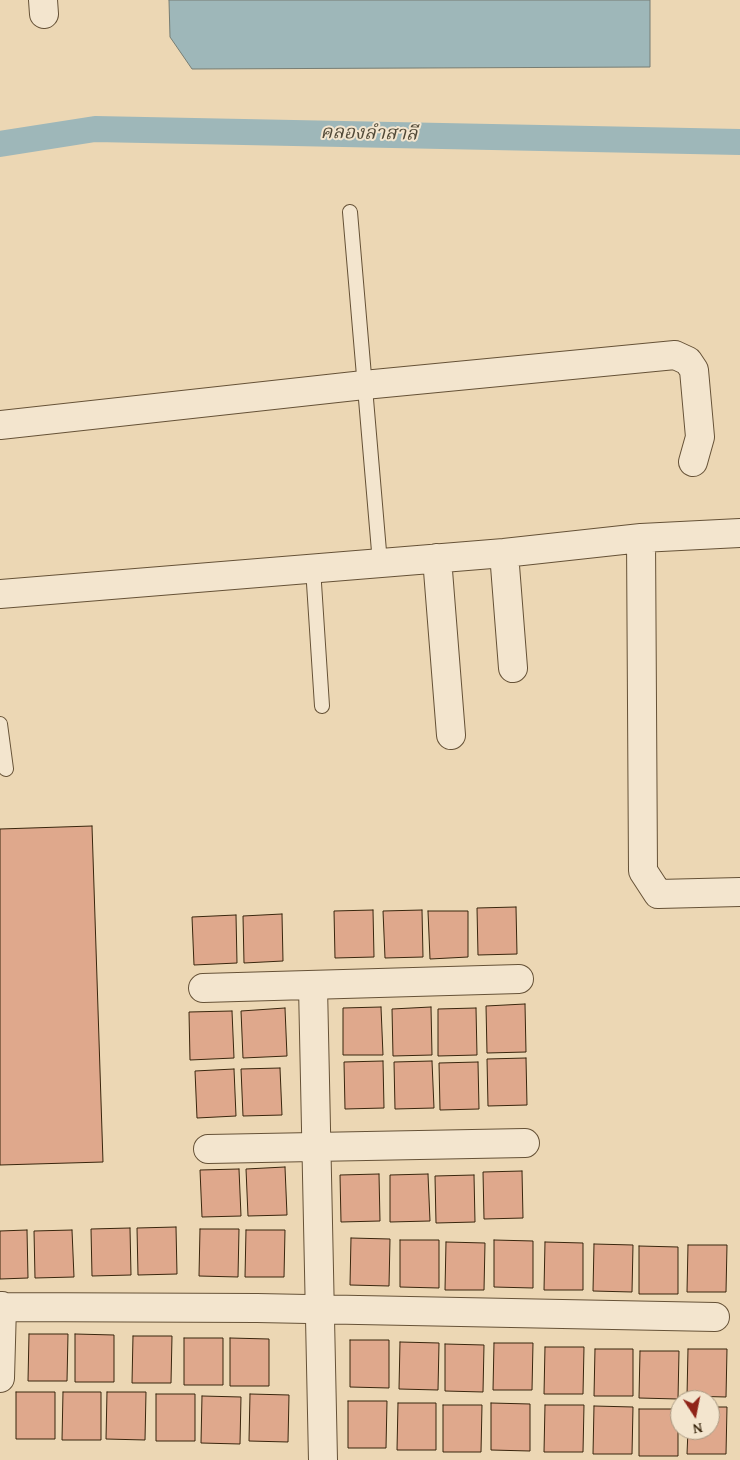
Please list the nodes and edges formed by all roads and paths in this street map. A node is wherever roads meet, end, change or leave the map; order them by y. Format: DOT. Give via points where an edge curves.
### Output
graph roads {
  1 [pos="350,212"];
  2 [pos="364,385"];
  3 [pos="0,425"];
  4 [pos="693,462"];
  5 [pos="740,533"];
  6 [pos="641,538"];
  7 [pos="504,553"];
  8 [pos="437,558"];
  9 [pos="380,563"];
  10 [pos="312,568"];
  11 [pos="0,594"];
  12 [pos="513,668"];
  13 [pos="322,706"];
  14 [pos="0,724"];
  15 [pos="451,736"];
  16 [pos="6,769"];
  17 [pos="740,892"];
  18 [pos="519,979"];
  19 [pos="313,986"];
  20 [pos="203,988"];
  21 [pos="525,1143"];
  22 [pos="316,1147"];
  23 [pos="208,1148"];
  24 [pos="1,1307"];
  25 [pos="320,1309"];
  26 [pos="715,1317"];
  27 [pos="0,1378"];
  28 [pos="323,1460"];
  1 -- 2 [label="lane"];
  2 -- 3 [label="street"];
  2 -- 4 [label="street" via="676,355 688,361 694,370 700,437"];
  2 -- 9 [label="lane"];
  5 -- 6 [label="street"];
  6 -- 7 [label="street"];
  6 -- 17 [label="street" via="643,870 658,894"];
  7 -- 8 [label="street"];
  7 -- 12 [label="street"];
  8 -- 9 [label="street"];
  8 -- 15 [label="street"];
  9 -- 10 [label="street"];
  10 -- 11 [label="street"];
  10 -- 13 [label="lane"];
  14 -- 16 [label="lane"];
  18 -- 19 [label="street"];
  19 -- 20 [label="street"];
  19 -- 22 [label="street"];
  21 -- 22 [label="street"];
  22 -- 23 [label="street"];
  22 -- 25 [label="street"];
  24 -- 25 [label="street"];
  24 -- 27 [label="street"];
  25 -- 26 [label="street"];
  25 -- 28 [label="street"];
}
